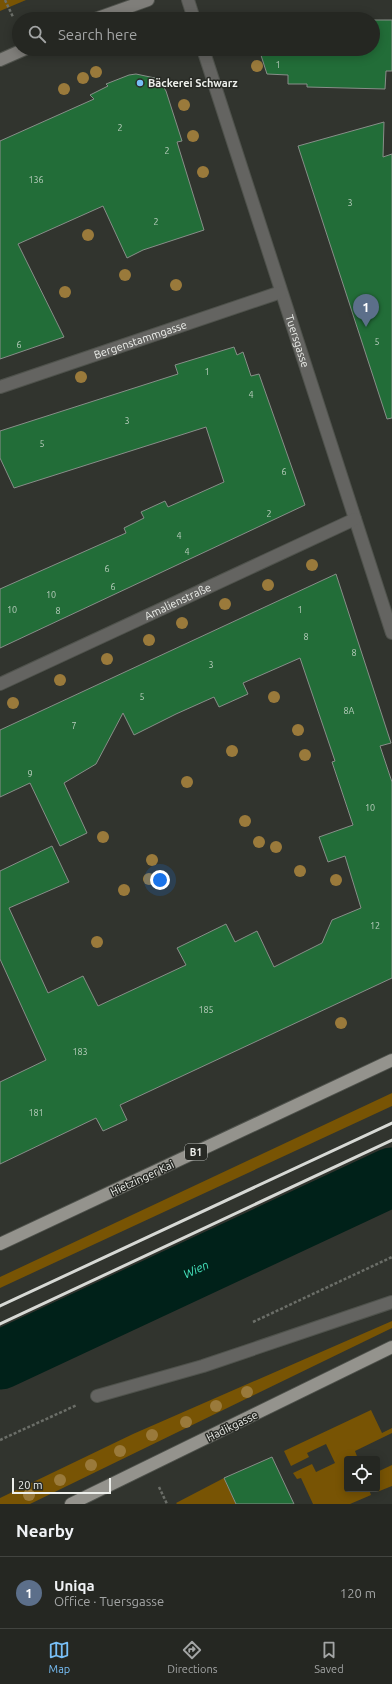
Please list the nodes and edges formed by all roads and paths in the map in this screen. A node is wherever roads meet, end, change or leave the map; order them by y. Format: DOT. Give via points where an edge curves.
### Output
graph roads {
  1 [pos="5,0"];
  2 [pos="148,0"];
  3 [pos="188,0"];
  4 [pos="116,5"];
  5 [pos="106,12"];
  6 [pos="192,12"];
  7 [pos="12,15"];
  8 [pos="12,55"];
  9 [pos="205,56"];
  10 [pos="0,60"];
  11 [pos="281,292"];
  12 [pos="0,387"];
  13 [pos="355,520"];
  14 [pos="392,633"];
  15 [pos="0,684"];
  16 [pos="392,1060"];
  17 [pos="0,1244"];
  18 [pos="392,1302"];
  19 [pos="392,1347"];
  20 [pos="97,1396"];
  21 [pos="71,1504"];
  1 -- 7 [label="path"];
  2 -- 4 [label="street"];
  3 -- 6 [label="street"];
  4 -- 5 [label="street"];
  8 -- 10 [label="street"];
  9 -- 11 [label="street, Tuersgasse"];
  11 -- 12 [label="street, Bergenstammgasse"];
  11 -- 13 [label="street, Tuersgasse"];
  13 -- 14 [label="street, Tuersgasse"];
  13 -- 15 [label="street, Amalienstraße"];
  16 -- 17 [label="main road, Hietzinger Kai / B1"];
  18 -- 20 [label="street" via="203,1366"];
  19 -- 21 [label="main road, Hadikgasse"];
}
